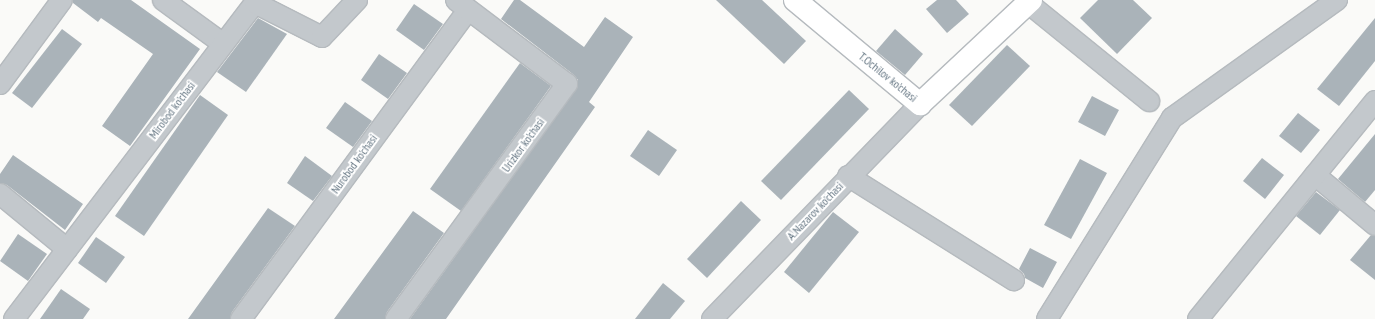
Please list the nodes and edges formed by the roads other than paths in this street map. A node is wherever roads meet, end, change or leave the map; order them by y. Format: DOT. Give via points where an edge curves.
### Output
graph roads {
  1 [pos="62,0"];
  2 [pos="163,0"];
  3 [pos="357,0"];
  4 [pos="795,0"];
  5 [pos="1337,0"];
  6 [pos="1029,1"];
  7 [pos="462,5"];
  8 [pos="222,44"];
  9 [pos="0,84"];
  10 [pos="1149,101"];
  11 [pos="1375,101"];
  12 [pos="920,104"];
  13 [pos="848,176"];
  14 [pos="1315,176"];
  15 [pos="0,194"];
  16 [pos="1375,226"];
  17 [pos="68,249"];
  18 [pos="1014,280"];
  19 [pos="14,319"];
  20 [pos="241,319"];
  21 [pos="396,319"];
  22 [pos="712,319"];
  23 [pos="1047,319"];
  24 [pos="1198,319"];
  1 -- 9 [label="street"];
  2 -- 8 [label="street"];
  3 -- 8 [label="street, Mirobod ko'chasi" via="322,37 255,2"];
  4 -- 12 [label="main road, T.Ochilov ko'chasi"];
  5 -- 23 [label="street" via="1172,118"];
  6 -- 10 [label="street"];
  6 -- 12 [label="main road, T.Ochilov ko'chasi"];
  7 -- 20 [label="street, Nurobod ko'chasi"];
  7 -- 21 [label="street, Urizkor ko'chasi" via="567,84"];
  8 -- 17 [label="street, Mirobod ko'chasi"];
  11 -- 14 [label="street"];
  12 -- 13 [label="street, A.Nazarov ko'chasi"];
  13 -- 18 [label="street"];
  13 -- 22 [label="street, A.Nazarov ko'chasi"];
  14 -- 16 [label="street"];
  14 -- 24 [label="street"];
  15 -- 17 [label="street"];
  17 -- 19 [label="street, Mirobod ko'chasi"];
}
